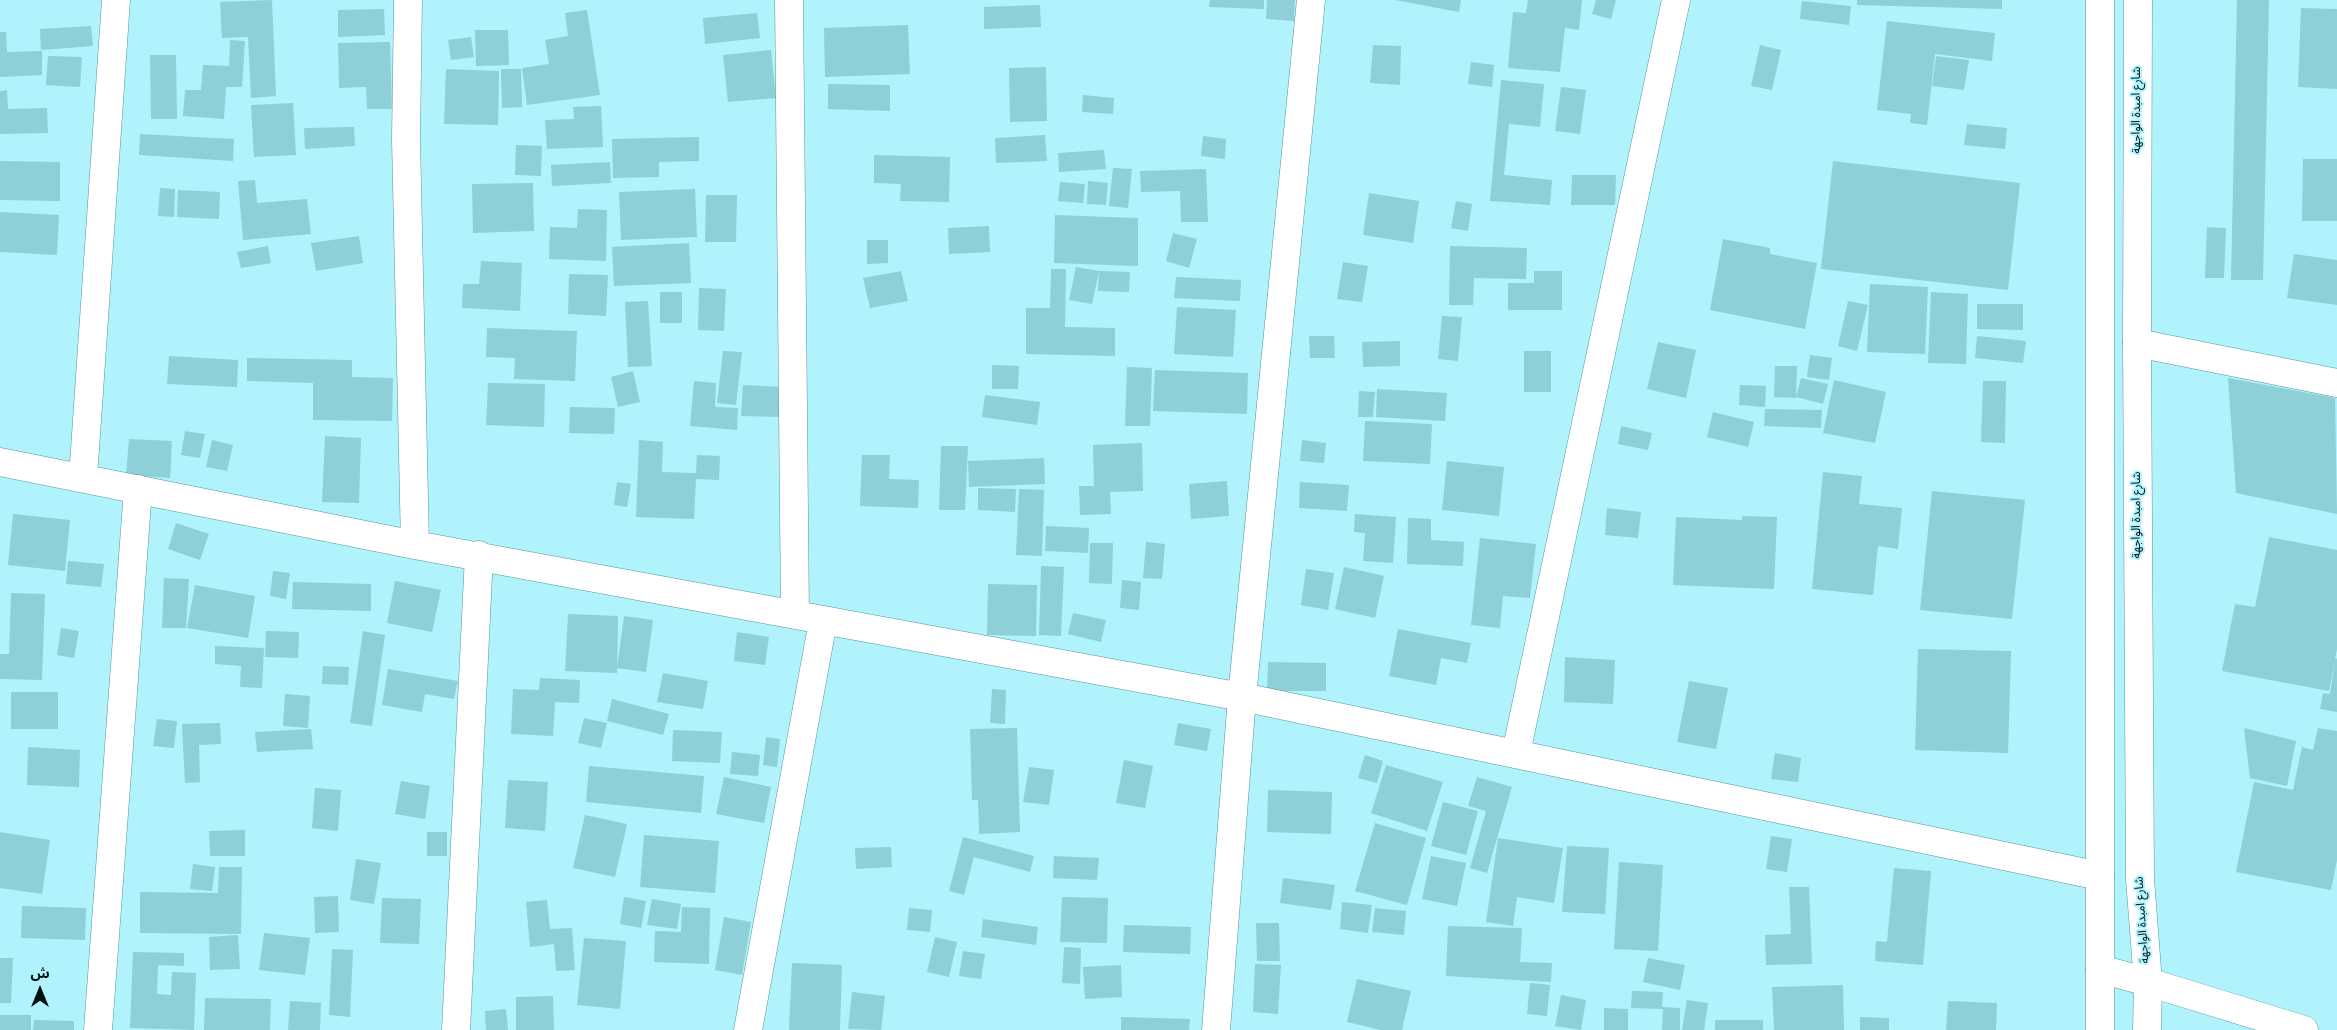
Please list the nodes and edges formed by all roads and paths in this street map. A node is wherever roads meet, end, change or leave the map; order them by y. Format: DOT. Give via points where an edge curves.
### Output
graph roads {
  1 [pos="116,0"];
  2 [pos="408,0"];
  3 [pos="790,0"];
  4 [pos="1311,0"];
  5 [pos="1676,0"];
  6 [pos="2100,0"];
  7 [pos="2138,0"];
  8 [pos="2137,343"];
  9 [pos="2337,383"];
  10 [pos="0,462"];
  11 [pos="83,478"];
  12 [pos="138,488"];
  13 [pos="415,544"];
  14 [pos="479,555"];
  15 [pos="794,615"];
  16 [pos="822,621"];
  17 [pos="1242,697"];
  18 [pos="1516,754"];
  19 [pos="2100,876"];
  20 [pos="2100,969"];
  21 [pos="2148,982"];
  22 [pos="98,1030"];
  23 [pos="456,1030"];
  24 [pos="748,1030"];
  25 [pos="1216,1030"];
  26 [pos="2100,1030"];
  27 [pos="2147,1030"];
  28 [pos="2301,1030"];
  1 -- 11 [label="street"];
  2 -- 13 [label="street" via="406,139"];
  3 -- 15 [label="street"];
  4 -- 17 [label="street"];
  5 -- 18 [label="street"];
  6 -- 19 [label="street"];
  7 -- 8 [label="street, شارع امبدة الواجهة"];
  8 -- 9 [label="street"];
  8 -- 21 [label="street, شارع امبدة الواجهة" via="2140,879"];
  10 -- 11 [label="street"];
  11 -- 12 [label="street"];
  12 -- 13 [label="street"];
  12 -- 22 [label="street"];
  13 -- 14 [label="street"];
  14 -- 15 [label="street"];
  14 -- 23 [label="street"];
  15 -- 16 [label="street"];
  16 -- 17 [label="street"];
  16 -- 24 [label="street"];
  17 -- 18 [label="street"];
  17 -- 25 [label="street"];
  18 -- 19 [label="street"];
  19 -- 20 [label="street"];
  20 -- 21 [label="street"];
  20 -- 26 [label="street"];
  21 -- 27 [label="street, شارع امبدة الواجهة"];
  21 -- 28 [label="street"];
}
